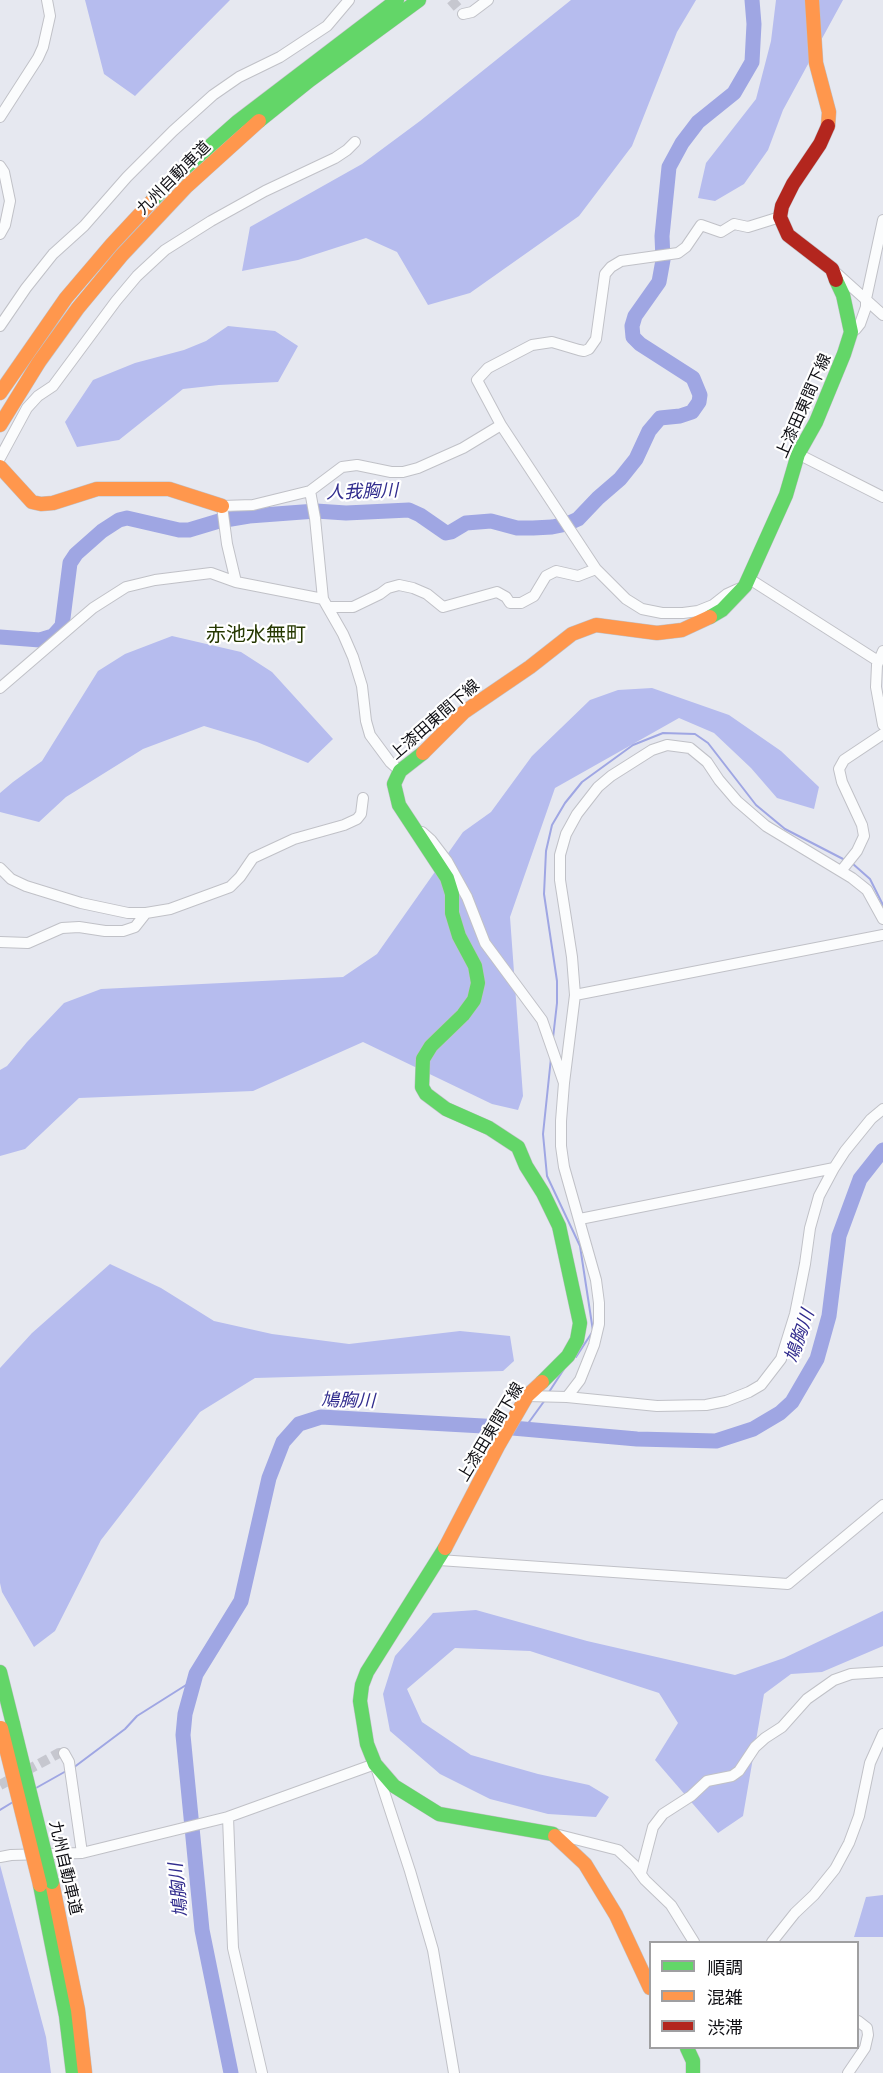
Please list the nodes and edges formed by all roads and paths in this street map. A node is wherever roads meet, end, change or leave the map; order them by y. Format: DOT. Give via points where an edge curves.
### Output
graph roads {
  1 [pos="47,0"];
  2 [pos="349,0"];
  3 [pos="397,0"];
  4 [pos="418,0"];
  5 [pos="488,0"];
  6 [pos="812,0"];
  7 [pos="463,14"];
  8 [pos="0,117"];
  9 [pos="355,142"];
  10 [pos="0,166"];
  11 [pos="780,217"];
  12 [pos="883,220"];
  13 [pos="0,234"];
  14 [pos="831,268"];
  15 [pos="866,299"];
  16 [pos="883,315"];
  17 [pos="0,326"];
  18 [pos="851,332"];
  19 [pos="0,393"];
  20 [pos="0,425"];
  21 [pos="501,425"];
  22 [pos="798,454"];
  23 [pos="0,458"];
  24 [pos="0,467"];
  25 [pos="310,492"];
  26 [pos="883,497"];
  27 [pos="222,506"];
  28 [pos="596,569"];
  29 [pos="236,582"];
  30 [pos="746,582"];
  31 [pos="326,603"];
  32 [pos="881,656"];
  33 [pos="0,688"];
  34 [pos="883,725"];
  35 [pos="883,734"];
  36 [pos="400,771"];
  37 [pos="363,798"];
  38 [pos="410,822"];
  39 [pos="0,868"];
  40 [pos="841,871"];
  41 [pos="146,913"];
  42 [pos="883,919"];
  43 [pos="883,935"];
  44 [pos="0,942"];
  45 [pos="575,995"];
  46 [pos="564,1083"];
  47 [pos="883,1109"];
  48 [pos="834,1168"];
  49 [pos="580,1219"];
  50 [pos="527,1396"];
  51 [pos="567,1397"];
  52 [pos="883,1505"];
  53 [pos="439,1560"];
  54 [pos="0,1672"];
  55 [pos="883,1672"];
  56 [pos="5,1725"];
  57 [pos="883,1734"];
  58 [pos="64,1753"];
  59 [pos="375,1764"];
  60 [pos="228,1817"];
  61 [pos="553,1834"];
  62 [pos="82,1853"];
  63 [pos="0,1857"];
  64 [pos="641,1874"];
  65 [pos="46,1883"];
  66 [pos="693,1941"];
  67 [pos="773,1941"];
  68 [pos="649,1984"];
  69 [pos="859,2022"];
  70 [pos="687,2049"];
  71 [pos="73,2073"];
  72 [pos="86,2073"];
  73 [pos="262,2073"];
  74 [pos="454,2073"];
  75 [pos="693,2073"];
  76 [pos="848,2073"];
  1 -- 8 [label="street" via="50,16 43,47"];
  2 -- 17 [label="street" via="327,26 279,57 239,76 181,123 53,254"];
  3 -- 19 [label="main road, 九州自動車道" via="255,108 176,176 66,298"];
  4 -- 20 [label="main road, 九州自動車道" via="245,132 186,187 78,308"];
  5 -- 7 [label="street"];
  6 -- 11 [label="main road" via="816,63 829,112 828,126 793,184"];
  9 -- 23 [label="street" via="335,158 264,191 165,250 116,301 53,386 27,408"];
  10 -- 13 [label="street" via="10,201"];
  11 -- 14 [label="main road" via="788,235"];
  11 -- 21 [label="street" via="748,227 734,224 721,232 701,225 678,253 621,261 611,267 605,274 596,339 589,349 552,342 532,345 488,368 477,380"];
  12 -- 15 [label="street"];
  14 -- 15 [label="street"];
  14 -- 18 [label="main road" via="843,295"];
  15 -- 16 [label="street"];
  15 -- 18 [label="street" via="860,324"];
  18 -- 22 [label="main road, 上漆田東間下線" via="816,422"];
  21 -- 25 [label="street" via="418,468 391,472 357,465 342,467"];
  21 -- 28 [label="street"];
  22 -- 26 [label="street"];
  22 -- 30 [label="main road, 上漆田東間下線" via="786,495"];
  24 -- 27 [label="main road" via="32,502 41,504 97,489 170,489"];
  25 -- 27 [label="street" via="253,505"];
  25 -- 31 [label="street"];
  27 -- 29 [label="street"];
  28 -- 30 [label="street" via="626,599 642,609 662,612 698,611"];
  28 -- 31 [label="street" via="578,576 556,571 546,576 534,596 521,603 510,603 497,592 443,607 427,594 399,585 353,607"];
  29 -- 31 [label="street"];
  29 -- 33 [label="street" via="212,573 126,587 93,608"];
  30 -- 32 [label="street"];
  30 -- 36 [label="main road, 上漆田東間下線" via="722,610 682,630 657,633 596,625 572,634 465,712"];
  31 -- 36 [label="street" via="353,657 370,735"];
  32 -- 34 [label="street" via="876,687"];
  35 -- 40 [label="street" via="844,760 839,769 864,836"];
  36 -- 38 [label="main road, 上漆田東間下線" via="394,784 399,805"];
  37 -- 41 [label="street" via="357,819 294,839 253,858 230,887 170,909"];
  38 -- 46 [label="street" via="447,861 467,897 485,943 542,1020"];
  38 -- 50 [label="main road, 上漆田東間下線" via="447,878 452,913 475,966 478,983 474,1000 423,1059 422,1087 440,1105 518,1147 559,1226 568,1260 580,1323 577,1341 568,1356"];
  39 -- 41 [label="street" via="26,886 81,903"];
  40 -- 42 [label="street" via="867,890"];
  40 -- 45 [label="street" via="766,826 737,801 707,762 690,748 667,745 652,750 598,787 566,834 560,855 560,880"];
  41 -- 44 [label="street" via="140,924 123,931 62,928 28,944"];
  43 -- 45 [label="street"];
  45 -- 46 [label="street"];
  46 -- 49 [label="street" via="561,1146"];
  47 -- 48 [label="street"];
  48 -- 49 [label="street"];
  48 -- 51 [label="street" via="819,1196 810,1228 795,1314 781,1359 761,1384 726,1401 706,1405 657,1406"];
  49 -- 51 [label="street" via="596,1281 599,1323 580,1380"];
  50 -- 51 [label="street"];
  50 -- 53 [label="main road, 上漆田東間下線"];
  52 -- 53 [label="street" via="788,1584"];
  53 -- 59 [label="main road, 上漆田東間下線" via="382,1647 362,1686 362,1721"];
  54 -- 56 [label="main road, 九州自動車道"];
  55 -- 64 [label="street" via="851,1674 834,1680 755,1747 739,1771 707,1781 663,1814 653,1827"];
  56 -- 65 [label="main road, 九州自動車道, bridge"];
  57 -- 67 [label="street" via="870,1763 859,1816 840,1860"];
  58 -- 62 [label="street" via="69,1762"];
  59 -- 60 [label="street"];
  59 -- 61 [label="main road, 上漆田東間下線" via="394,1786 440,1814"];
  59 -- 74 [label="street" via="433,1950"];
  60 -- 62 [label="street"];
  60 -- 73 [label="street" via="233,1948"];
  61 -- 64 [label="street" via="618,1850"];
  61 -- 68 [label="main road" via="585,1864 616,1915"];
  62 -- 63 [label="street"];
  64 -- 66 [label="street" via="671,1905"];
  65 -- 71 [label="main road, 九州自動車道"];
  65 -- 72 [label="main road, 九州自動車道" via="78,2010"];
  69 -- 76 [label="street" via="867,2028 868,2035 865,2048"];
  70 -- 75 [label="main road"];
}
